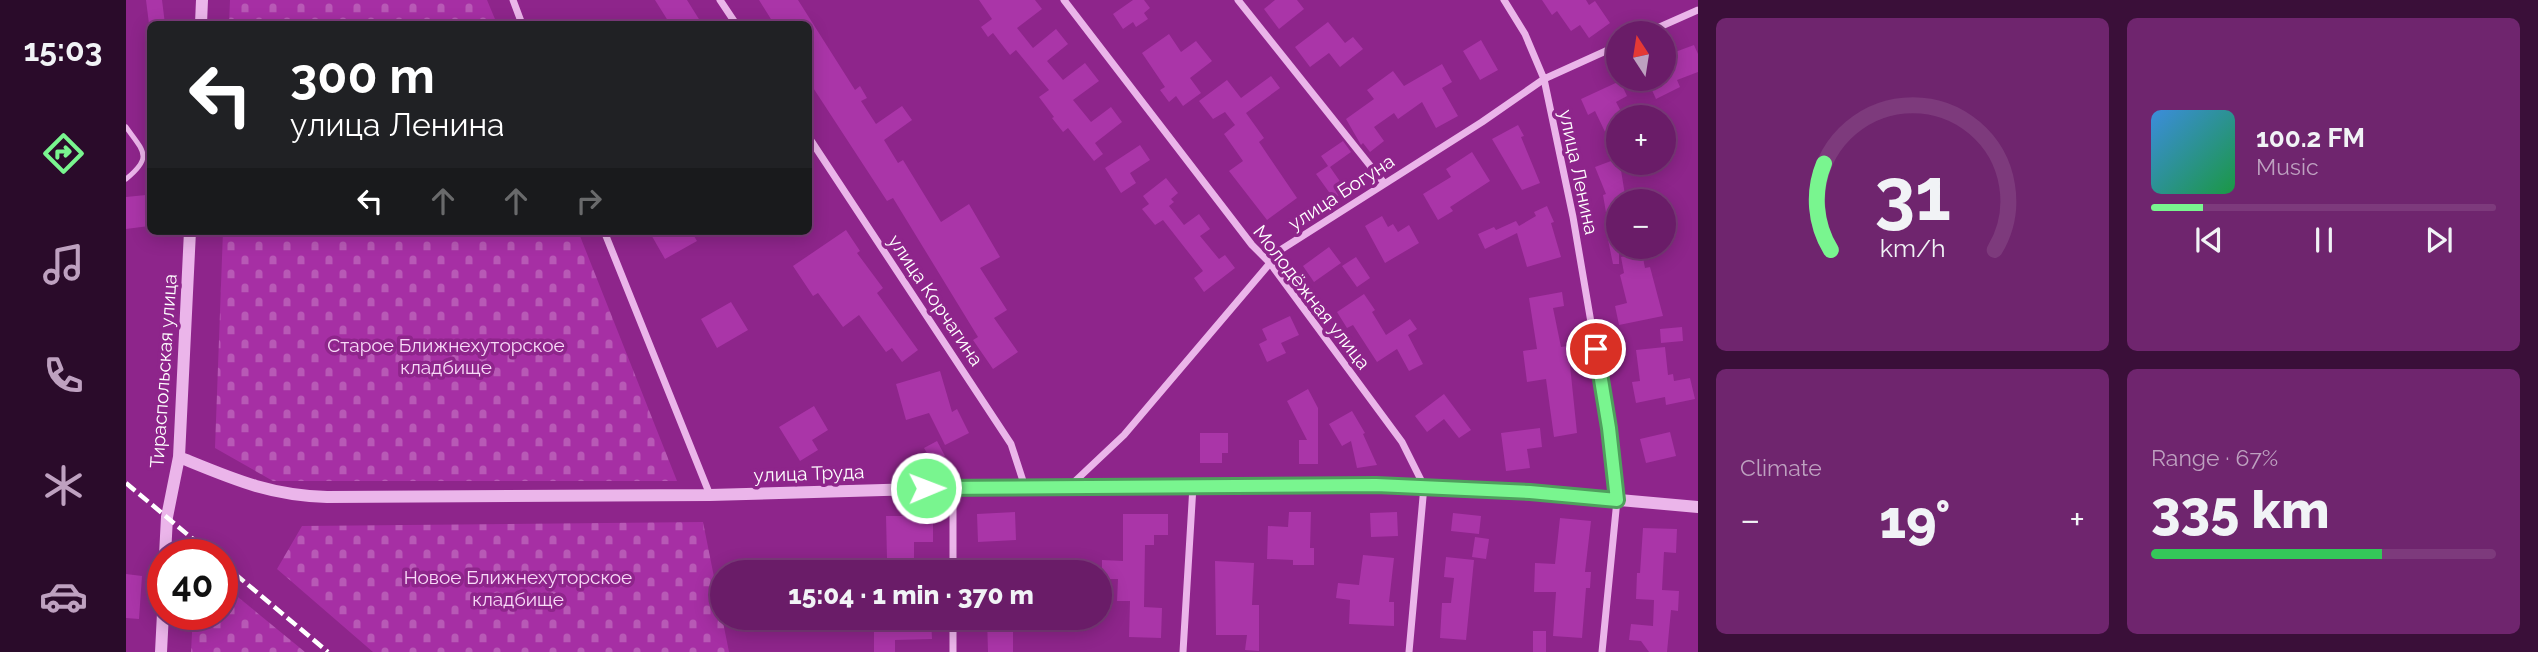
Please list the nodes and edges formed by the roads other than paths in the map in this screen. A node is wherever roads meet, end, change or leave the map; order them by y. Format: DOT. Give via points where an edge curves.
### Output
graph roads {
  1 [pos="202,0"];
  2 [pos="513,0"];
  3 [pos="720,0"];
  4 [pos="1064,0"];
  5 [pos="1238,0"];
  6 [pos="1504,0"];
  7 [pos="1698,10"];
  8 [pos="201,21"];
  9 [pos="521,21"];
  10 [pos="734,21"];
  11 [pos="1673,21"];
  12 [pos="1606,51"];
  13 [pos="1544,79"];
  14 [pos="126,127"];
  15 [pos="812,142"];
  16 [pos="126,179"];
  17 [pos="1384,183"];
  18 [pos="190,235"];
  19 [pos="606,235"];
  20 [pos="1270,263"];
  21 [pos="179,457"];
  22 [pos="1070,486"];
  23 [pos="1193,486"];
  24 [pos="1424,486"];
  25 [pos="1025,487"];
  26 [pos="953,488"];
  27 [pos="710,495"];
  28 [pos="1617,500"];
  29 [pos="1698,507"];
  30 [pos="166,539"];
  31 [pos="953,560"];
  32 [pos="162,630"];
  33 [pos="953,630"];
  34 [pos="161,652"];
  35 [pos="953,652"];
  36 [pos="1183,652"];
  37 [pos="1409,652"];
  38 [pos="1602,652"];
  1 -- 8 [label="street"];
  2 -- 9 [label="street"];
  3 -- 10 [label="street"];
  4 -- 20 [label="street, Молодёжная улица"];
  5 -- 17 [label="street"];
  6 -- 13 [label="street, улица Ленина"];
  7 -- 11 [label="street"];
  12 -- 13 [label="street, улица Богуна"];
  13 -- 17 [label="street, улица Богуна"];
  13 -- 28 [label="street, улица Ленина" via="1573,217"];
  14 -- 16 [label="lane" via="144,158 141,167"];
  15 -- 25 [label="street, улица Корчагина" via="1012,444"];
  17 -- 20 [label="street, улица Богуна" via="1282,249"];
  18 -- 21 [label="street, Тираспольская улица"];
  19 -- 27 [label="street"];
  20 -- 22 [label="street, улица Богуна" via="1124,435"];
  20 -- 24 [label="street, Молодёжная улица" via="1402,442"];
  21 -- 27 [label="street, улица Труда" via="292,496"];
  21 -- 30 [label="street, Тираспольская улица"];
  22 -- 23 [label="street, улица Труда"];
  22 -- 25 [label="street, улица Труда"];
  23 -- 24 [label="street, улица Труда"];
  23 -- 36 [label="street"];
  24 -- 28 [label="street, улица Труда"];
  24 -- 37 [label="street"];
  25 -- 26 [label="street, улица Труда"];
  26 -- 27 [label="street, улица Труда"];
  26 -- 31 [label="street"];
  28 -- 29 [label="street, улица Труда"];
  28 -- 38 [label="street, улица Ленина"];
  32 -- 34 [label="street"];
  33 -- 35 [label="street"];
}
